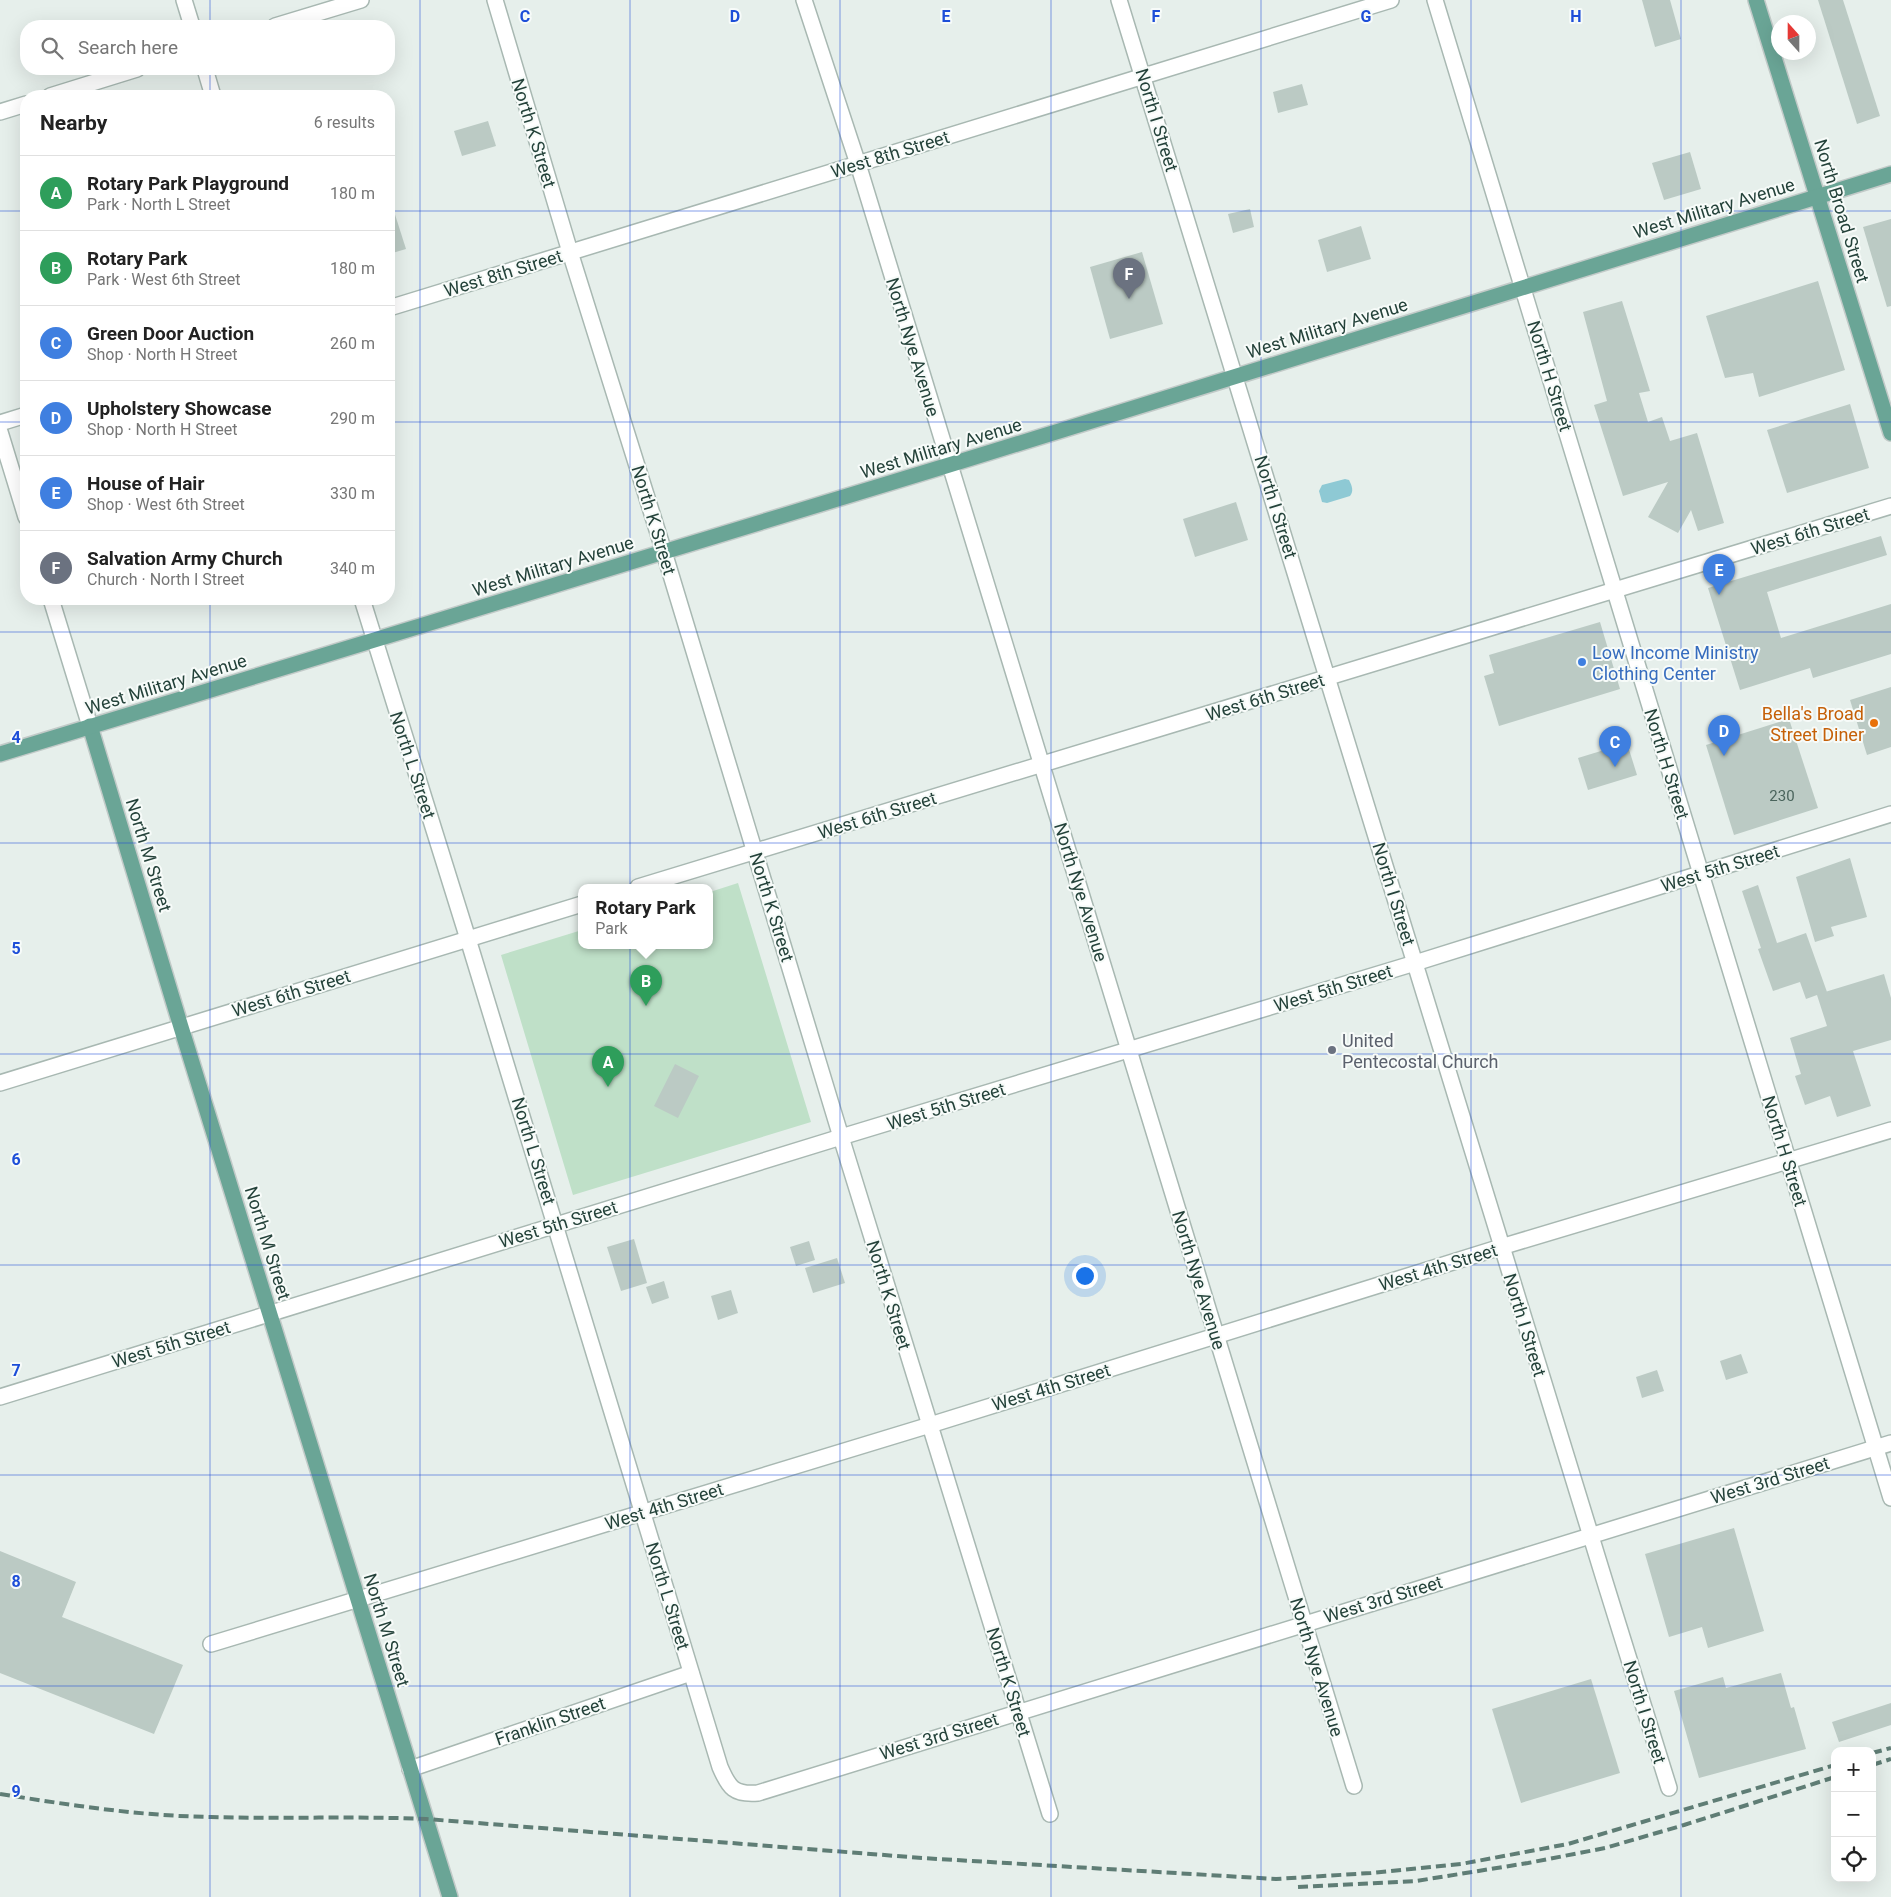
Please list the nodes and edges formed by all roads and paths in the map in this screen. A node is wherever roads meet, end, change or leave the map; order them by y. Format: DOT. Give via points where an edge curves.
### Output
graph roads {
  1 [pos="184,0"];
  2 [pos="361,0"];
  3 [pos="495,0"];
  4 [pos="804,0"];
  5 [pos="1119,0"];
  6 [pos="1391,0"];
  7 [pos="1435,0"];
  8 [pos="1756,0"];
  9 [pos="190,20"];
  10 [pos="295,20"];
  11 [pos="118,75"];
  12 [pos="206,75"];
  13 [pos="1143,76"];
  14 [pos="69,90"];
  15 [pos="211,90"];
  16 [pos="20,106"];
  17 [pos="0,112"];
  18 [pos="858,164"];
  19 [pos="1891,174"];
  20 [pos="1818,196"];
  21 [pos="570,252"];
  22 [pos="1524,287"];
  23 [pos="395,306"];
  24 [pos="1236,376"];
  25 [pos="20,417"];
  26 [pos="0,423"];
  27 [pos="0,432"];
  28 [pos="1891,433"];
  29 [pos="949,465"];
  30 [pos="20,497"];
  31 [pos="1891,506"];
  32 [pos="664,552"];
  33 [pos="1614,590"];
  34 [pos="53,605"];
  35 [pos="364,605"];
  36 [pos="374,640"];
  37 [pos="1328,678"];
  38 [pos="90,726"];
  39 [pos="0,754"];
  40 [pos="1042,766"];
  41 [pos="1891,814"];
  42 [pos="755,852"];
  43 [pos="1700,874"];
  44 [pos="648,884"];
  45 [pos="578,905"];
  46 [pos="468,939"];
  47 [pos="1415,963"];
  48 [pos="181,1027"];
  49 [pos="1130,1050"];
  50 [pos="0,1083"];
  51 [pos="1891,1130"];
  52 [pos="841,1138"];
  53 [pos="1788,1160"];
  54 [pos="556,1225"];
  55 [pos="1501,1247"];
  56 [pos="270,1313"];
  57 [pos="1215,1336"];
  58 [pos="0,1397"];
  59 [pos="930,1425"];
  60 [pos="1891,1443"];
  61 [pos="1876,1448"];
  62 [pos="1891,1498"];
  63 [pos="642,1513"];
  64 [pos="1590,1536"];
  65 [pos="358,1600"];
  66 [pos="1304,1623"];
  67 [pos="210,1644"];
  68 [pos="691,1673"];
  69 [pos="1018,1712"];
  70 [pos="410,1769"];
  71 [pos="1354,1786"];
  72 [pos="1669,1788"];
  73 [pos="732,1789"];
  74 [pos="1050,1814"];
  75 [pos="450,1897"];
  1 -- 9 [label="street"];
  2 -- 10 [label="street"];
  3 -- 21 [label="street, North K Street"];
  4 -- 18 [label="street, North Nye Avenue"];
  5 -- 13 [label="street, North I Street"];
  6 -- 13 [label="street, West 8th Street"];
  7 -- 22 [label="street, North H Street"];
  8 -- 20 [label="main road, North Broad Street"];
  11 -- 14 [label="street"];
  12 -- 15 [label="street"];
  13 -- 18 [label="street, West 8th Street"];
  13 -- 24 [label="street, North I Street"];
  16 -- 17 [label="street"];
  18 -- 21 [label="street, West 8th Street"];
  18 -- 29 [label="street, North Nye Avenue"];
  19 -- 20 [label="main road, West Military Avenue"];
  20 -- 22 [label="main road, West Military Avenue"];
  20 -- 28 [label="main road, North Broad Street"];
  21 -- 23 [label="street, West 8th Street"];
  21 -- 32 [label="street, North K Street"];
  22 -- 24 [label="main road, West Military Avenue"];
  22 -- 33 [label="street, North H Street"];
  24 -- 29 [label="main road, West Military Avenue"];
  24 -- 37 [label="street, North I Street"];
  25 -- 26 [label="street"];
  27 -- 30 [label="street"];
  29 -- 32 [label="main road, West Military Avenue"];
  29 -- 40 [label="street, North Nye Avenue"];
  31 -- 33 [label="street, West 6th Street"];
  32 -- 36 [label="main road, West Military Avenue"];
  32 -- 42 [label="street, North K Street"];
  33 -- 37 [label="street, West 6th Street"];
  33 -- 43 [label="street, North H Street"];
  34 -- 38 [label="street, North M Street"];
  35 -- 36 [label="street, North L Street"];
  36 -- 38 [label="main road, West Military Avenue"];
  36 -- 46 [label="street, North L Street"];
  37 -- 40 [label="street, West 6th Street"];
  37 -- 47 [label="street, North I Street"];
  38 -- 39 [label="main road, West Military Avenue"];
  38 -- 48 [label="main road, North M Street"];
  40 -- 42 [label="street, West 6th Street"];
  40 -- 49 [label="street, North Nye Avenue"];
  41 -- 43 [label="street, West 5th Street"];
  42 -- 44 [label="street, West 6th Street"];
  42 -- 52 [label="street, North K Street"];
  43 -- 47 [label="street, West 5th Street"];
  43 -- 53 [label="street, North H Street"];
  45 -- 46 [label="street, West 6th Street"];
  46 -- 48 [label="street, West 6th Street"];
  46 -- 54 [label="street, North L Street"];
  47 -- 49 [label="street, West 5th Street"];
  47 -- 55 [label="street, North I Street"];
  48 -- 50 [label="street, West 6th Street"];
  48 -- 56 [label="main road, North M Street"];
  49 -- 52 [label="street, West 5th Street"];
  49 -- 57 [label="street, North Nye Avenue"];
  51 -- 53 [label="street, West 4th Street"];
  52 -- 54 [label="street, West 5th Street"];
  52 -- 59 [label="street, North K Street"];
  53 -- 55 [label="street, West 4th Street"];
  53 -- 61 [label="street, North H Street"];
  54 -- 56 [label="street, West 5th Street"];
  54 -- 63 [label="street, North L Street"];
  55 -- 57 [label="street, West 4th Street"];
  55 -- 64 [label="street, North I Street"];
  56 -- 58 [label="street, West 5th Street"];
  56 -- 65 [label="main road, North M Street"];
  57 -- 59 [label="street, West 4th Street"];
  57 -- 66 [label="street, North Nye Avenue"];
  59 -- 63 [label="street, West 4th Street"];
  59 -- 69 [label="street, North K Street"];
  60 -- 61 [label="street, West 3rd Street"];
  61 -- 62 [label="street, North H Street"];
  61 -- 64 [label="street, West 3rd Street"];
  63 -- 65 [label="street, West 4th Street"];
  63 -- 68 [label="street, North L Street"];
  64 -- 66 [label="street, West 3rd Street"];
  64 -- 72 [label="street, North I Street"];
  65 -- 67 [label="street, West 4th Street"];
  65 -- 70 [label="main road, North M Street"];
  66 -- 69 [label="street, West 3rd Street"];
  66 -- 71 [label="street, North Nye Avenue"];
  68 -- 70 [label="street, Franklin Street"];
  68 -- 73 [label="street, North L Street" via="720,1767"];
  69 -- 73 [label="street, West 3rd Street" via="758,1792 740,1793"];
  69 -- 74 [label="street, North K Street"];
  70 -- 75 [label="main road, North M Street"];
}
